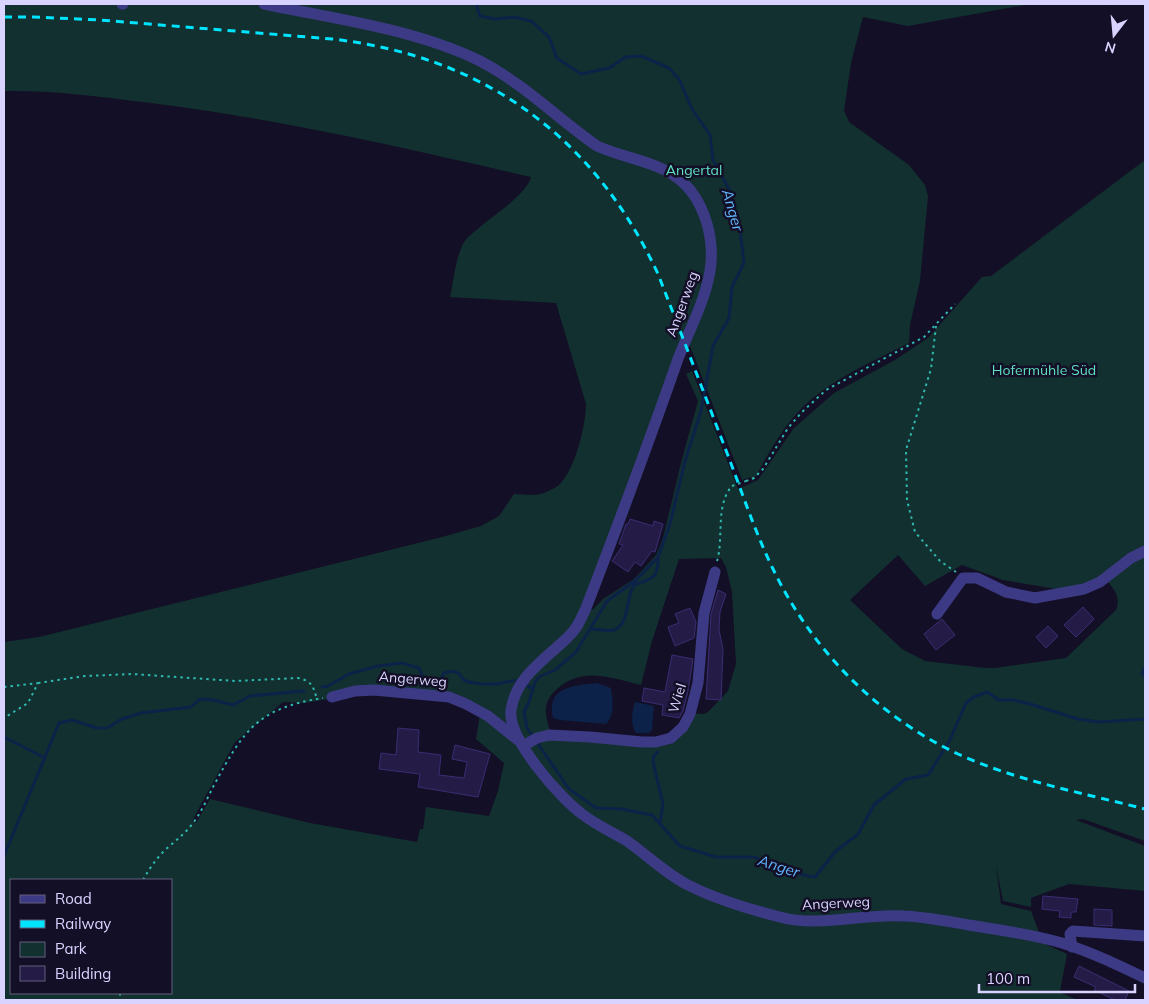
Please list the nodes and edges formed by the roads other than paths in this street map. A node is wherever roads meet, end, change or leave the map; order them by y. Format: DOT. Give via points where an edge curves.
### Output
graph roads {
  1 [pos="264,4"];
  2 [pos="1145,551"];
  3 [pos="714,572"];
  4 [pos="937,614"];
  5 [pos="332,697"];
  6 [pos="511,712"];
  7 [pos="488,716"];
  8 [pos="526,742"];
  9 [pos="1145,936"];
  10 [pos="1072,947"];
  11 [pos="1145,978"];
  1 -- 6 [label="street, Angerweg" via="413,37 446,46 481,62 511,80 597,146 660,167 680,179 701,209 709,231 712,252 708,283 586,608 569,636 526,675"];
  2 -- 4 [label="street" via="1100,582 1084,589 1035,598 1006,592 976,578 963,578"];
  3 -- 8 [label="street, Wiel" via="704,613 698,684 684,727 670,738 656,742 548,735"];
  5 -- 7 [label="street, Angerweg" via="374,690 431,694 450,697"];
  6 -- 7 [label="street"];
  6 -- 8 [label="street, Angerweg" via="512,725"];
  7 -- 8 [label="street, Angerweg"];
  8 -- 10 [label="street, Angerweg" via="557,791 582,814 628,842 663,870 700,891 794,920 903,916 1010,931"];
  9 -- 10 [label="street" via="1074,931 1070,934"];
  10 -- 11 [label="street, Angerweg"];
}
